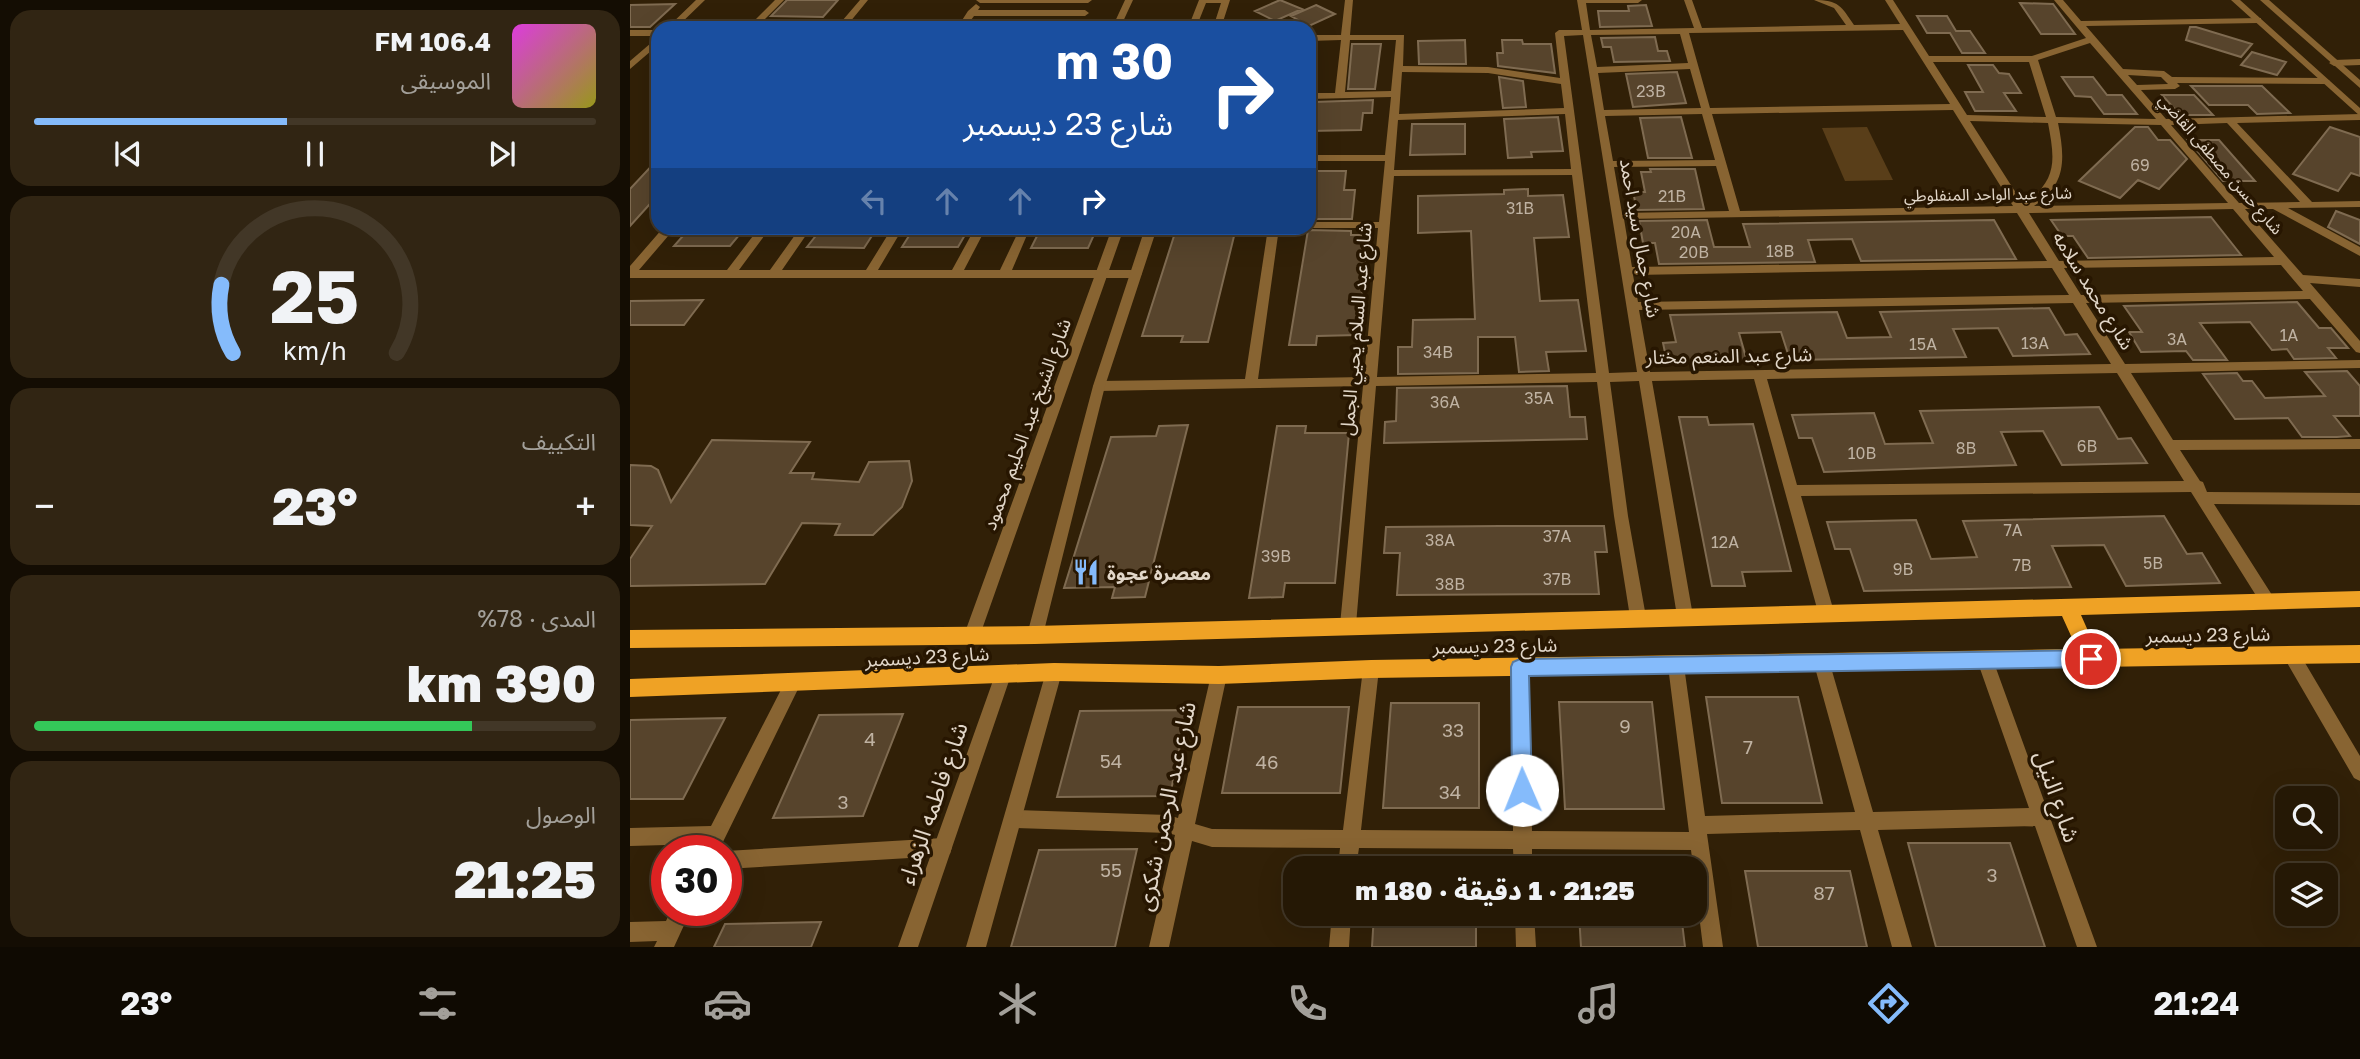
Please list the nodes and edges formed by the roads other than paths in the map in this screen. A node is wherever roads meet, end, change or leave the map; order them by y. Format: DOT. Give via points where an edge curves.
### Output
graph roads {
  1 [pos="701,0"];
  2 [pos="780,0"];
  3 [pos="864,0"];
  4 [pos="980,0"];
  5 [pos="1090,0"];
  6 [pos="1129,0"];
  7 [pos="1202,0"];
  8 [pos="1226,0"];
  9 [pos="1349,0"];
  10 [pos="1638,0"];
  11 [pos="1688,0"];
  12 [pos="1818,0"];
  13 [pos="1889,0"];
  14 [pos="2058,0"];
  15 [pos="2235,0"];
  16 [pos="2264,0"];
  17 [pos="1581,1"];
  18 [pos="971,13"];
  19 [pos="2258,20"];
  20 [pos="678,21"];
  21 [pos="758,21"];
  22 [pos="846,21"];
  23 [pos="966,21"];
  24 [pos="1119,21"];
  25 [pos="1194,21"];
  26 [pos="1219,21"];
  27 [pos="2078,24"];
  28 [pos="1906,26"];
  29 [pos="1852,27"];
  30 [pos="1684,31"];
  31 [pos="1699,31"];
  32 [pos="630,33"];
  33 [pos="651,33"];
  34 [pos="1586,33"];
  35 [pos="1316,38"];
  36 [pos="1345,38"];
  37 [pos="2092,39"];
  38 [pos="651,46"];
  39 [pos="1926,59"];
  40 [pos="2033,59"];
  41 [pos="2360,62"];
  42 [pos="2334,63"];
  43 [pos="630,66"];
  44 [pos="1694,66"];
  45 [pos="1399,69"];
  46 [pos="1593,70"];
  47 [pos="2120,72"];
  48 [pos="2171,80"];
  49 [pos="2325,81"];
  50 [pos="1565,82"];
  51 [pos="2360,85"];
  52 [pos="2134,88"];
  53 [pos="1396,94"];
  54 [pos="1340,95"];
  55 [pos="1316,96"];
  56 [pos="1569,111"];
  57 [pos="1706,111"];
  58 [pos="1600,113"];
  59 [pos="1960,113"];
  60 [pos="2360,115"];
  61 [pos="1394,117"];
  62 [pos="2051,121"];
  63 [pos="2164,122"];
  64 [pos="2231,122"];
  65 [pos="1316,158"];
  66 [pos="1390,158"];
  67 [pos="1721,163"];
  68 [pos="1609,164"];
  69 [pos="1577,172"];
  70 [pos="1388,173"];
  71 [pos="2360,204"];
  72 [pos="2275,205"];
  73 [pos="2309,205"];
  74 [pos="2236,206"];
  75 [pos="2022,209"];
  76 [pos="1735,214"];
  77 [pos="1617,216"];
  78 [pos="1316,225"];
  79 [pos="1384,225"];
  80 [pos="661,235"];
  81 [pos="759,235"];
  82 [pos="800,235"];
  83 [pos="893,235"];
  84 [pos="976,235"];
  85 [pos="1022,235"];
  86 [pos="1115,235"];
  87 [pos="1149,235"];
  88 [pos="1272,235"];
  89 [pos="2360,251"];
  90 [pos="636,258"];
  91 [pos="2284,261"];
  92 [pos="2057,265"];
  93 [pos="1627,271"];
  94 [pos="630,273"];
  95 [pos="730,274"];
  96 [pos="773,274"];
  97 [pos="870,274"];
  98 [pos="956,274"];
  99 [pos="1004,274"];
  100 [pos="1101,274"];
  101 [pos="1136,274"];
  102 [pos="2300,279"];
  103 [pos="2360,283"];
  104 [pos="2314,295"];
  105 [pos="2079,299"];
  106 [pos="1632,306"];
  107 [pos="2360,349"];
  108 [pos="2360,363"];
  109 [pos="2123,368"];
  110 [pos="1759,374"];
  111 [pos="1644,376"];
  112 [pos="1603,377"];
  113 [pos="1370,381"];
  114 [pos="1251,383"];
  115 [pos="1099,386"];
  116 [pos="2360,444"];
  117 [pos="2171,445"];
  118 [pos="1791,491"];
  119 [pos="2202,492"];
  120 [pos="2360,499"];
  121 [pos="2360,599"];
  122 [pos="2267,600"];
  123 [pos="2067,606"];
  124 [pos="1826,612"];
  125 [pos="1685,616"];
  126 [pos="1638,617"];
  127 [pos="1348,625"];
  128 [pos="972,635"];
  129 [pos="1035,635"];
  130 [pos="630,639"];
  131 [pos="2360,654"];
  132 [pos="2292,656"];
  133 [pos="2091,659"];
  134 [pos="1985,660"];
  135 [pos="1822,664"];
  136 [pos="1676,666"];
  137 [pos="1520,667"];
  138 [pos="1371,669"];
  139 [pos="1054,672"];
  140 [pos="1003,675"];
  141 [pos="1219,675"];
  142 [pos="792,685"];
  143 [pos="630,688"];
  144 [pos="2360,772"];
  145 [pos="2039,817"];
  146 [pos="1013,819"];
  147 [pos="1865,821"];
  148 [pos="1184,830"];
  149 [pos="1697,833"];
  150 [pos="717,835"];
  151 [pos="630,836"];
  152 [pos="1350,837"];
  153 [pos="651,838"];
  154 [pos="1522,839"];
  155 [pos="943,847"];
  156 [pos="1348,856"];
  157 [pos="1523,856"];
  158 [pos="742,859"];
  159 [pos="1341,926"];
  160 [pos="1525,926"];
  161 [pos="630,932"];
  162 [pos="667,939"];
  163 [pos="908,947"];
  164 [pos="976,947"];
  165 [pos="1159,947"];
  166 [pos="1339,947"];
  167 [pos="1526,947"];
  168 [pos="1713,947"];
  169 [pos="1902,947"];
  170 [pos="2087,947"];
  1 -- 20 [label="street"];
  2 -- 21 [label="street"];
  3 -- 22 [label="street"];
  4 -- 5 [label="street"];
  4 -- 18 [label="street"];
  5 -- 18 [label="street" via="1084,17"];
  6 -- 24 [label="street"];
  7 -- 8 [label="street"];
  7 -- 25 [label="street"];
  8 -- 26 [label="street"];
  9 -- 36 [label="street"];
  10 -- 17 [label="street"];
  11 -- 31 [label="street"];
  12 -- 29 [label="street" via="1837,6"];
  13 -- 28 [label="street, شارع محمد سلامه"];
  14 -- 27 [label="street, شارع حسن مصطفى القاضي"];
  15 -- 19 [label="street"];
  16 -- 42 [label="street"];
  17 -- 34 [label="street, شارع جمال سيد احمد"];
  18 -- 23 [label="street"];
  19 -- 27 [label="street"];
  19 -- 49 [label="street"];
  27 -- 37 [label="street, شارع حسن مصطفى القاضي"];
  28 -- 29 [label="street"];
  28 -- 39 [label="street, شارع محمد سلامه"];
  29 -- 31 [label="street"];
  30 -- 31 [label="street"];
  30 -- 34 [label="street"];
  30 -- 44 [label="street"];
  32 -- 33 [label="street"];
  34 -- 46 [label="street, شارع جمال سيد احمد"];
  34 -- 50 [label="street" via="1559,33"];
  35 -- 36 [label="street"];
  36 -- 45 [label="street, شارع عبد السلام يحيي الجمل" via="1401,37"];
  36 -- 54 [label="street"];
  37 -- 40 [label="street"];
  37 -- 47 [label="street, شارع حسن مصطفى القاضي"];
  38 -- 43 [label="street"];
  39 -- 40 [label="street"];
  39 -- 59 [label="street, شارع محمد سلامه"];
  40 -- 62 [label="street"];
  41 -- 42 [label="street"];
  42 -- 51 [label="street"];
  44 -- 46 [label="street"];
  44 -- 57 [label="street"];
  45 -- 50 [label="street" via="1488,70"];
  45 -- 53 [label="street, شارع عبد السلام يحيي الجمل"];
  46 -- 58 [label="street, شارع جمال سيد احمد"];
  47 -- 48 [label="street" via="2158,73"];
  47 -- 52 [label="street, شارع حسن مصطفى القاضي"];
  48 -- 49 [label="street"];
  48 -- 52 [label="street" via="2175,83 2172,88"];
  49 -- 60 [label="street"];
  50 -- 56 [label="street"];
  52 -- 63 [label="street, شارع حسن مصطفى القاضي"];
  53 -- 54 [label="street"];
  53 -- 61 [label="street, شارع عبد السلام يحيي الجمل"];
  54 -- 55 [label="street"];
  56 -- 61 [label="street"];
  56 -- 69 [label="street"];
  57 -- 58 [label="street"];
  57 -- 59 [label="street"];
  57 -- 67 [label="street"];
  58 -- 68 [label="street, شارع جمال سيد احمد"];
  59 -- 62 [label="street"];
  59 -- 75 [label="street, شارع محمد سلامه"];
  60 -- 64 [label="street"];
  61 -- 66 [label="street, شارع عبد السلام يحيي الجمل"];
  62 -- 63 [label="street"];
  62 -- 75 [label="street" via="2058,143 2058,166 2051,187"];
  63 -- 64 [label="street"];
  63 -- 74 [label="street, شارع حسن مصطفى القاضي"];
  64 -- 73 [label="street"];
  65 -- 66 [label="street"];
  66 -- 70 [label="street, شارع عبد السلام يحيي الجمل"];
  67 -- 68 [label="street"];
  67 -- 76 [label="street"];
  68 -- 77 [label="street, شارع جمال سيد احمد"];
  69 -- 70 [label="street"];
  69 -- 112 [label="street"];
  70 -- 79 [label="street, شارع عبد السلام يحيي الجمل"];
  71 -- 73 [label="street, شارع عبد الواحد المنفلوطي"];
  72 -- 73 [label="street, شارع عبد الواحد المنفلوطي"];
  72 -- 74 [label="street, شارع عبد الواحد المنفلوطي"];
  72 -- 89 [label="street"];
  74 -- 75 [label="street, شارع عبد الواحد المنفلوطي"];
  74 -- 91 [label="street, شارع حسن مصطفى القاضي"];
  75 -- 76 [label="street, شارع عبد الواحد المنفلوطي"];
  75 -- 92 [label="street, شارع محمد سلامه"];
  76 -- 77 [label="street, شارع عبد الواحد المنفلوطي"];
  77 -- 93 [label="street, شارع جمال سيد احمد"];
  78 -- 79 [label="street"];
  79 -- 113 [label="street, شارع عبد السلام يحيي الجمل"];
  80 -- 90 [label="street"];
  81 -- 95 [label="street"];
  82 -- 96 [label="street"];
  83 -- 97 [label="street"];
  84 -- 98 [label="street"];
  85 -- 99 [label="street"];
  86 -- 100 [label="street, شارع الشيخ عبد الحليم محمود"];
  87 -- 101 [label="street"];
  88 -- 114 [label="street"];
  90 -- 94 [label="street"];
  91 -- 92 [label="street"];
  91 -- 102 [label="street, شارع حسن مصطفى القاضي"];
  92 -- 93 [label="street"];
  92 -- 105 [label="street, شارع محمد سلامه"];
  93 -- 106 [label="street, شارع جمال سيد احمد"];
  94 -- 95 [label="street"];
  95 -- 96 [label="street"];
  96 -- 97 [label="street"];
  97 -- 98 [label="street"];
  98 -- 99 [label="street"];
  99 -- 100 [label="street"];
  100 -- 101 [label="street"];
  100 -- 128 [label="street, شارع الشيخ عبد الحليم محمود"];
  101 -- 115 [label="street"];
  102 -- 103 [label="street"];
  102 -- 104 [label="street, شارع حسن مصطفى القاضي"];
  104 -- 105 [label="street"];
  104 -- 107 [label="street, شارع حسن مصطفى القاضي"];
  105 -- 106 [label="street"];
  105 -- 109 [label="street, شارع محمد سلامه"];
  106 -- 111 [label="street, شارع جمال سيد احمد"];
  108 -- 109 [label="street, شارع عبد المنعم مختار"];
  109 -- 110 [label="street, شارع عبد المنعم مختار"];
  109 -- 117 [label="street, شارع محمد سلامه"];
  110 -- 111 [label="street, شارع عبد المنعم مختار"];
  110 -- 118 [label="street"];
  111 -- 112 [label="street, شارع عبد المنعم مختار"];
  111 -- 125 [label="street, شارع جمال سيد احمد"];
  112 -- 113 [label="street, شارع عبد المنعم مختار"];
  112 -- 126 [label="street"];
  113 -- 114 [label="street, شارع عبد المنعم مختار"];
  113 -- 127 [label="street, شارع عبد السلام يحيي الجمل"];
  114 -- 115 [label="street, شارع عبد المنعم مختار"];
  115 -- 129 [label="street"];
  116 -- 117 [label="street"];
  117 -- 119 [label="street, شارع محمد سلامه"];
  118 -- 119 [label="street"];
  118 -- 124 [label="street"];
  119 -- 120 [label="street"];
  119 -- 122 [label="street, شارع محمد سلامه"];
  121 -- 122 [label="main road, شارع 23 ديسمبر"];
  122 -- 123 [label="main road, شارع 23 ديسمبر"];
  123 -- 124 [label="main road, شارع 23 ديسمبر"];
  123 -- 133 [label="main road"];
  124 -- 125 [label="main road, شارع 23 ديسمبر"];
  125 -- 126 [label="main road, شارع 23 ديسمبر"];
  126 -- 127 [label="main road, شارع 23 ديسمبر"];
  127 -- 129 [label="main road, شارع 23 ديسمبر"];
  128 -- 129 [label="main road, شارع 23 ديسمبر"];
  128 -- 130 [label="main road, شارع 23 ديسمبر"];
  131 -- 132 [label="main road, شارع 23 ديسمبر"];
  132 -- 133 [label="main road, شارع 23 ديسمبر"];
  132 -- 144 [label="street"];
  133 -- 134 [label="main road, شارع 23 ديسمبر"];
  134 -- 135 [label="main road, شارع 23 ديسمبر"];
  134 -- 145 [label="street, شارع النيل"];
  135 -- 136 [label="main road, شارع 23 ديسمبر"];
  135 -- 147 [label="street"];
  136 -- 137 [label="main road, شارع 23 ديسمبر"];
  136 -- 149 [label="street"];
  137 -- 138 [label="main road, شارع 23 ديسمبر"];
  137 -- 154 [label="street"];
  138 -- 141 [label="main road, شارع 23 ديسمبر"];
  138 -- 152 [label="street"];
  139 -- 140 [label="main road, شارع 23 ديسمبر"];
  139 -- 141 [label="main road, شارع 23 ديسمبر"];
  139 -- 146 [label="street"];
  140 -- 142 [label="main road, شارع 23 ديسمبر"];
  140 -- 155 [label="street, شارع فاطمه الزهراء"];
  141 -- 148 [label="street, شارع عبد الرحمن شكرى"];
  142 -- 143 [label="main road, شارع 23 ديسمبر"];
  142 -- 150 [label="street"];
  145 -- 147 [label="street"];
  145 -- 170 [label="street, شارع النيل"];
  146 -- 148 [label="street" via="1168,824"];
  146 -- 164 [label="street"];
  147 -- 149 [label="street"];
  147 -- 169 [label="street"];
  148 -- 152 [label="street" via="1212,838"];
  148 -- 165 [label="street, شارع عبد الرحمن شكرى"];
  149 -- 154 [label="street"];
  149 -- 168 [label="street"];
  151 -- 153 [label="street"];
  152 -- 154 [label="street"];
  152 -- 156 [label="street"];
  154 -- 157 [label="street"];
  155 -- 158 [label="street"];
  155 -- 163 [label="street, شارع فاطمه الزهراء"];
  159 -- 166 [label="street"];
  160 -- 167 [label="street"];
  161 -- 162 [label="street"];
}
